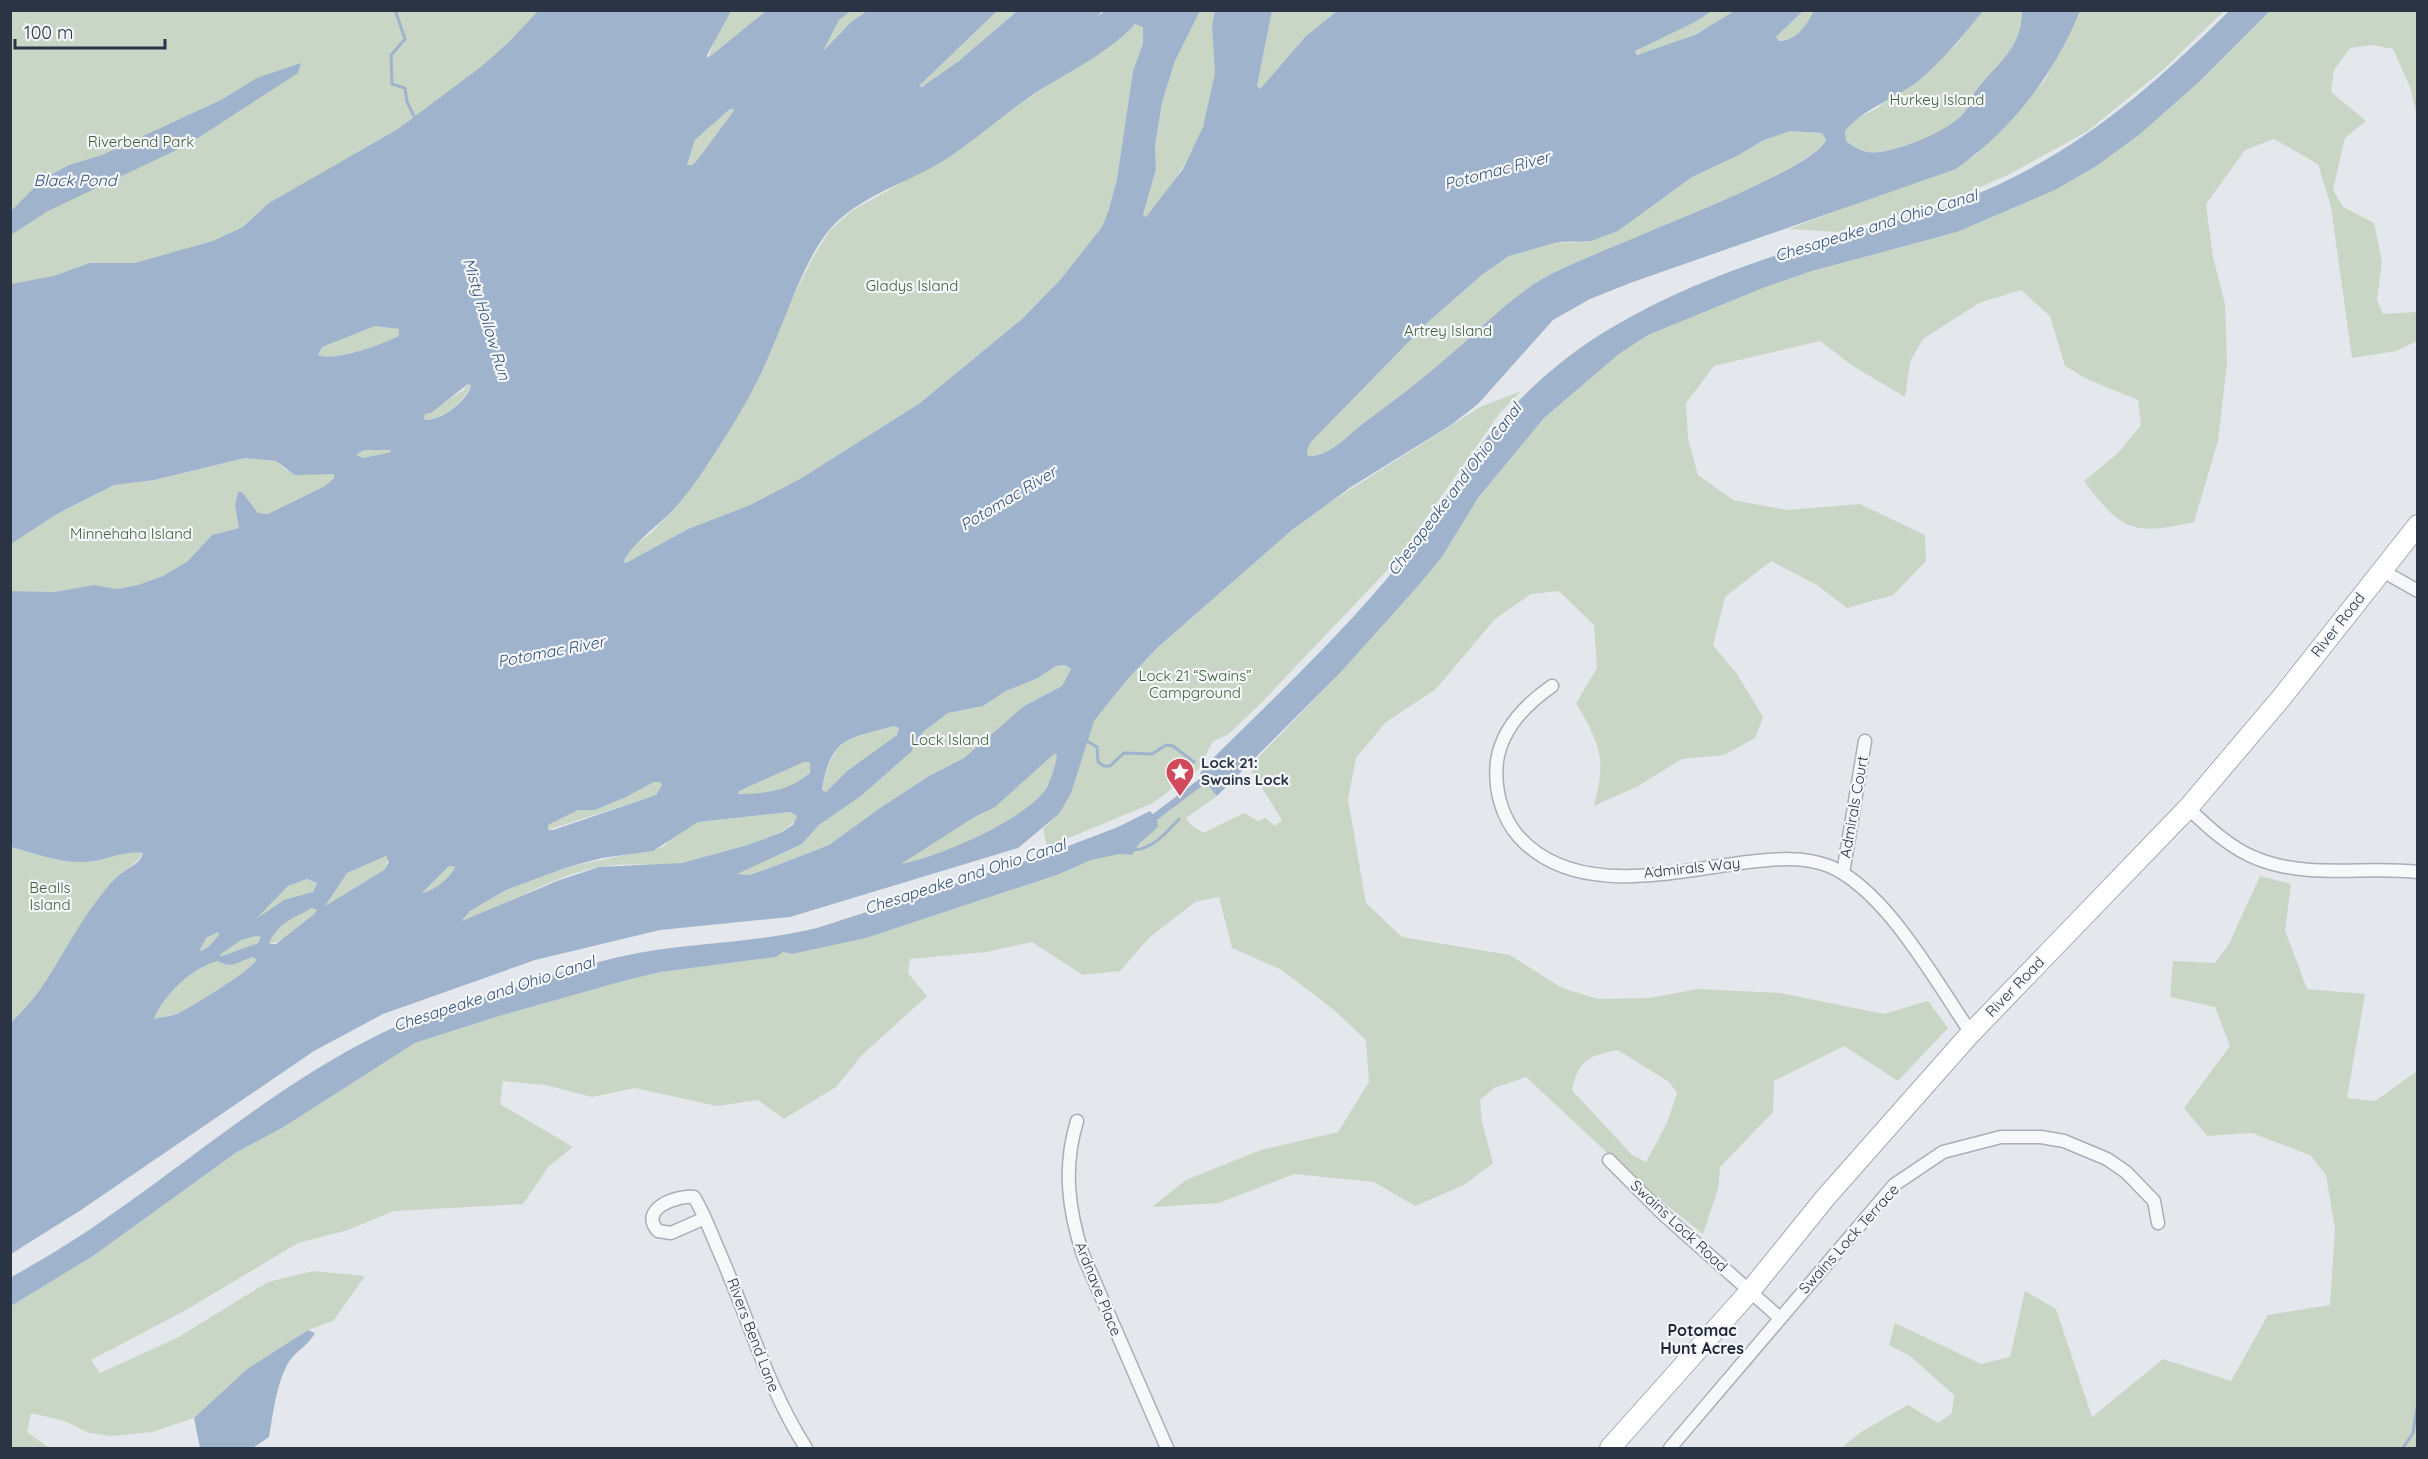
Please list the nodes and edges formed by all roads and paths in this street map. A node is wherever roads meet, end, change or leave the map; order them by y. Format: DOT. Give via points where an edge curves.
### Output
graph roads {
  1 [pos="2418,525"];
  2 [pos="2381,570"];
  3 [pos="2418,591"];
  4 [pos="1552,686"];
  5 [pos="1865,741"];
  6 [pos="2188,808"];
  7 [pos="2418,872"];
  8 [pos="1843,873"];
  9 [pos="1971,1034"];
  10 [pos="1077,1121"];
  11 [pos="1610,1160"];
  12 [pos="705,1218"];
  13 [pos="2158,1223"];
  14 [pos="1750,1291"];
  15 [pos="1780,1318"];
  16 [pos="806,1449"];
  17 [pos="1167,1449"];
  18 [pos="1610,1449"];
  19 [pos="1670,1449"];
  1 -- 2 [label="main road, River Road"];
  2 -- 3 [label="street"];
  2 -- 6 [label="main road, River Road" via="2282,697"];
  4 -- 8 [label="street, Admirals Way" via="1520,712 1500,747 1497,764 1497,791 1502,808 1513,831 1530,849 1570,870 1600,876 1779,859 1808,860"];
  5 -- 8 [label="street, Admirals Court"];
  6 -- 7 [label="street" via="2216,833 2259,860 2316,870 2390,868"];
  6 -- 9 [label="main road, River Road"];
  8 -- 9 [label="street, Admirals Way" via="1885,909"];
  9 -- 14 [label="main road, River Road" via="1826,1197"];
  10 -- 17 [label="street, Ardnave Place" via="1069,1150 1069,1189 1076,1232 1083,1257"];
  11 -- 14 [label="street, Swains Lock Road"];
  12 -- 16 [label="street, Rivers Bend Lane" via="749,1320 772,1386"];
  13 -- 15 [label="street, Swains Lock Terrace" via="2154,1202 2126,1172 2086,1149 2040,1137 2001,1137 1943,1152 1894,1185"];
  14 -- 15 [label="street"];
  14 -- 18 [label="main road, River Road"];
  15 -- 19 [label="street, Swains Lock Terrace"];
}
